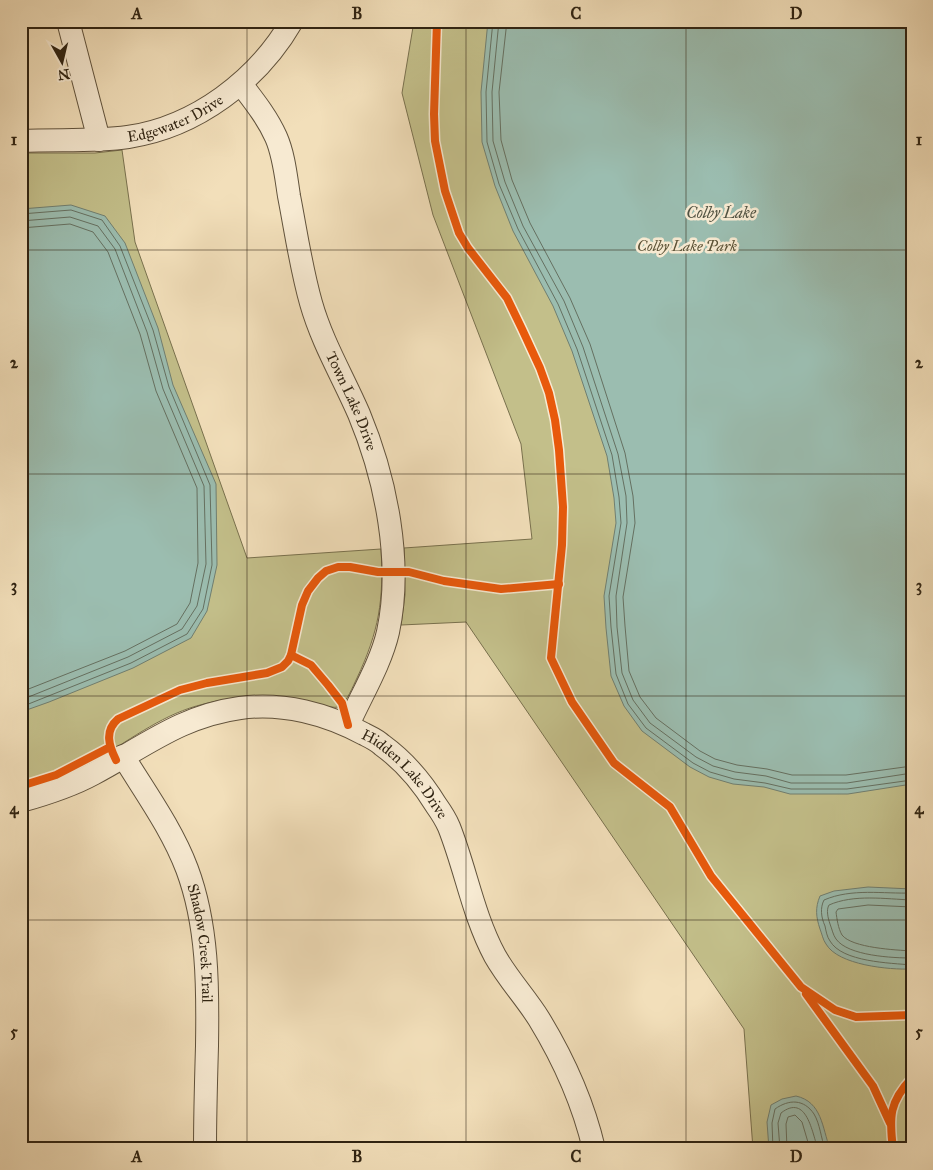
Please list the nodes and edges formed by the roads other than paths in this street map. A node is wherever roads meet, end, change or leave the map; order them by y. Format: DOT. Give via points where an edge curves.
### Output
graph roads {
  1 [pos="68,21"];
  2 [pos="292,21"];
  3 [pos="240,84"];
  4 [pos="21,140"];
  5 [pos="99,140"];
  6 [pos="348,725"];
  7 [pos="123,756"];
  8 [pos="21,801"];
  9 [pos="205,1149"];
  10 [pos="594,1149"];
  1 -- 5 [label="street"];
  2 -- 3 [label="street, Edgewater Drive" via="263,62"];
  3 -- 5 [label="street, Edgewater Drive" via="195,116 164,129"];
  3 -- 6 [label="street, Town Lake Drive" via="266,117 277,139 312,308 323,339 358,410 380,475 394,572 392,603 387,633"];
  4 -- 5 [label="street, Edgewater Drive"];
  6 -- 7 [label="street, Hidden Lake Drive" via="295,709 242,707 181,724"];
  6 -- 10 [label="street, Hidden Lake Drive" via="381,744 409,768 448,825 483,932 496,958 559,1053 576,1089"];
  7 -- 8 [label="street, Hidden Lake Drive" via="68,786"];
  7 -- 9 [label="street, Shadow Creek Trail" via="168,829 187,869 197,904 207,986"];
}
